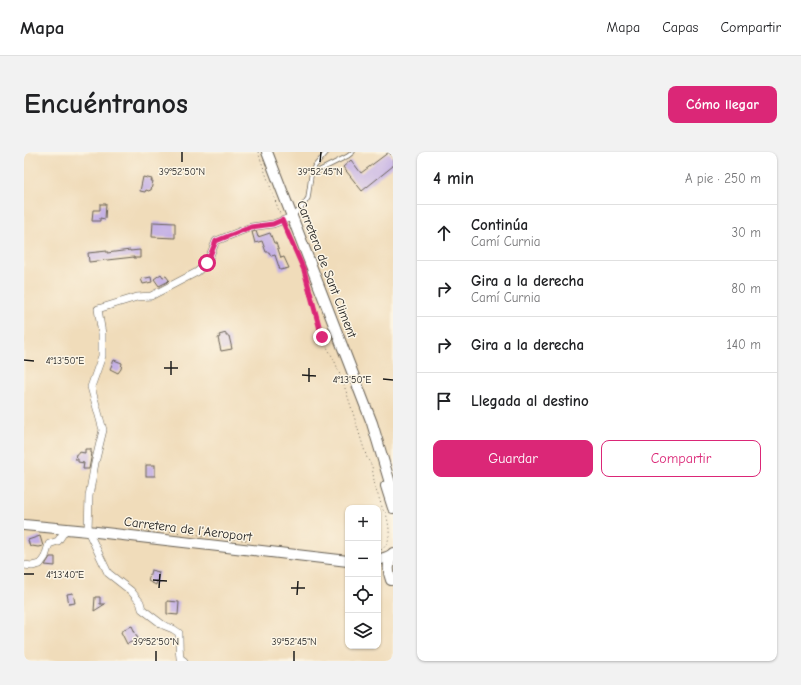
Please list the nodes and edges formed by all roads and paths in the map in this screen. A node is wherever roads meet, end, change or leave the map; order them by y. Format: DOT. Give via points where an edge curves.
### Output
graph roads {
  1 [pos="258,152"];
  2 [pos="267,152"];
  3 [pos="327,152"];
  4 [pos="353,152"];
  5 [pos="313,171"];
  6 [pos="292,217"];
  7 [pos="282,220"];
  8 [pos="296,250"];
  9 [pos="306,276"];
  10 [pos="362,401"];
  11 [pos="393,492"];
  12 [pos="389,511"];
  13 [pos="24,525"];
  14 [pos="66,529"];
  15 [pos="88,531"];
  16 [pos="381,551"];
  17 [pos="393,553"];
  18 [pos="381,556"];
  19 [pos="345,561"];
  20 [pos="24,565"];
  21 [pos="381,570"];
  22 [pos="392,581"];
  23 [pos="184,661"];
  1 -- 7 [label="path"];
  2 -- 6 [label="main road, Carretera de Sant Climent"];
  3 -- 5 [label="lane"];
  4 -- 5 [label="lane" via="318,171"];
  5 -- 6 [label="lane" via="308,198"];
  6 -- 7 [label="street"];
  6 -- 10 [label="main road, Carretera de Sant Climent"];
  7 -- 8 [label="path"];
  7 -- 15 [label="street" via="251,227 216,241 207,263 197,272 152,296 137,297 98,309 102,356 92,387 103,430 89,496"];
  9 -- 12 [label="path" via="322,337 340,374 367,458 372,466 375,488 384,510"];
  10 -- 11 [label="main road" via="372,423"];
  10 -- 12 [label="main road"];
  12 -- 16 [label="path" via="390,537"];
  13 -- 14 [label="main road, Carretera de l'Aeroport"];
  14 -- 15 [label="main road, Carretera de l'Aeroport"];
  14 -- 20 [label="street" via="58,541 49,544 40,564"];
  15 -- 19 [label="main road, Carretera de l'Aeroport"];
  15 -- 23 [label="street" via="108,573 131,591 142,609 179,633 178,648 180,658"];
  17 -- 18 [label="main road" via="387,557"];
  17 -- 22 [label="main road" via="388,569"];
  21 -- 22 [label="main road"];
}
